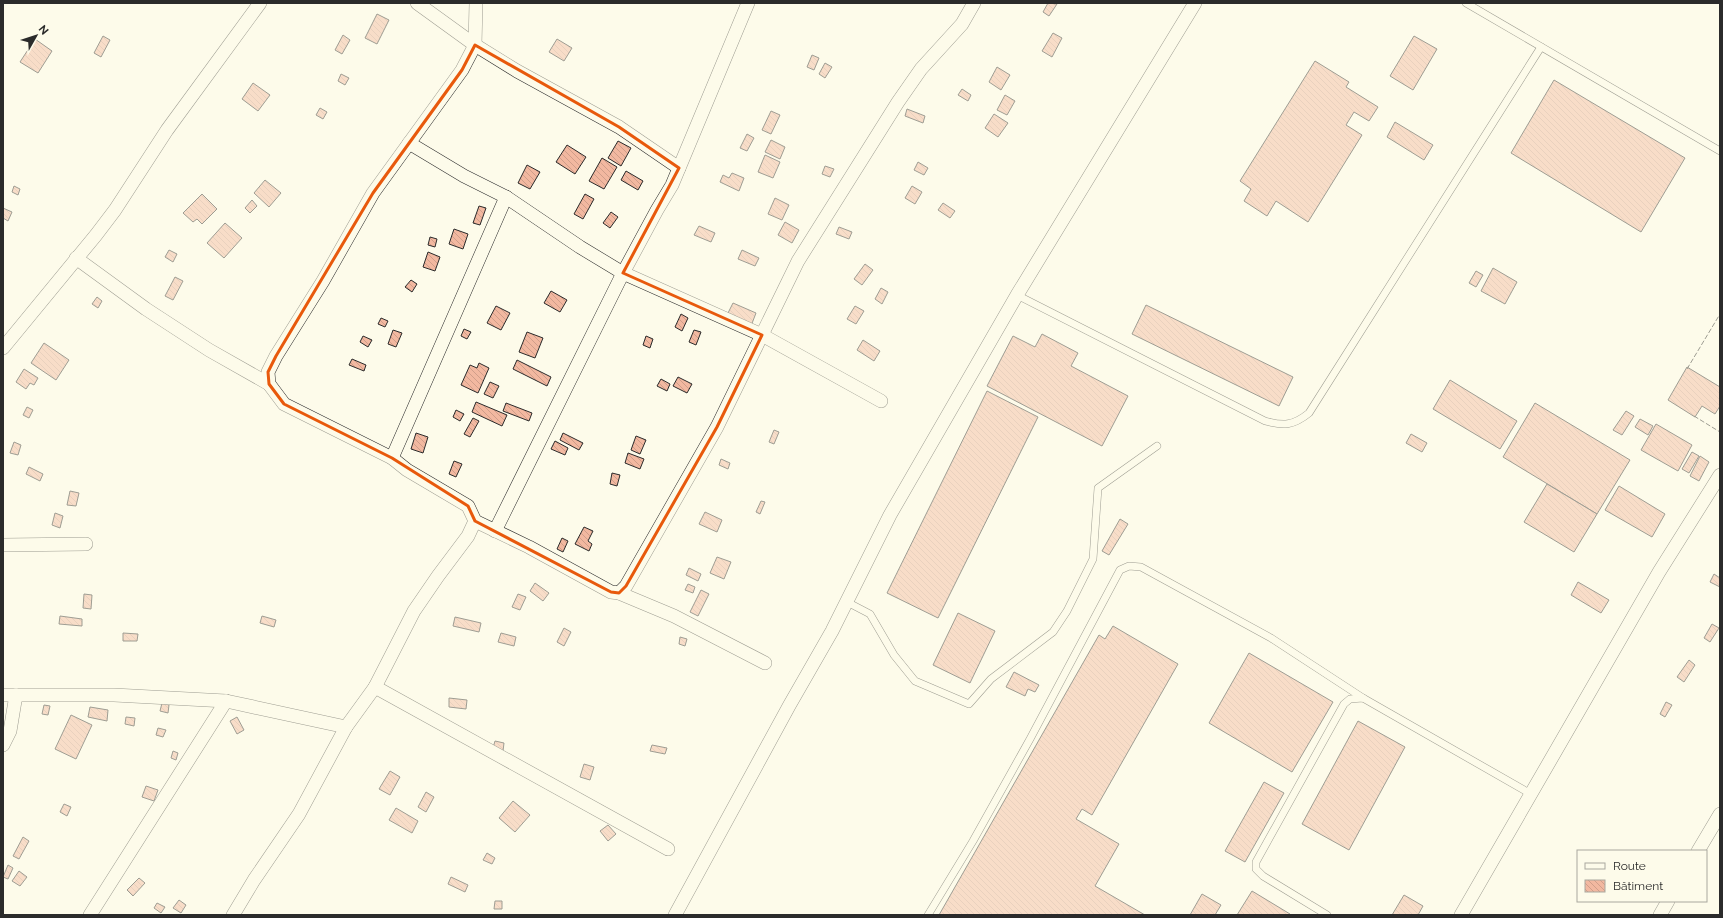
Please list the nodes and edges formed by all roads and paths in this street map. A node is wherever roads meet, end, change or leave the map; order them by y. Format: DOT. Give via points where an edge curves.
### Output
graph roads {
  1 [pos="260,3"];
  2 [pos="417,3"];
  3 [pos="476,3"];
  4 [pos="748,3"];
  5 [pos="974,3"];
  6 [pos="1195,3"];
  7 [pos="1466,3"];
  8 [pos="475,45"];
  9 [pos="1541,47"];
  10 [pos="409,143"];
  11 [pos="1720,151"];
  12 [pos="679,168"];
  13 [pos="506,197"];
  14 [pos="76,258"];
  15 [pos="623,273"];
  16 [pos="1017,295"];
  17 [pos="762,335"];
  18 [pos="3,348"];
  19 [pos="269,384"];
  20 [pos="881,401"];
  21 [pos="1157,446"];
  22 [pos="392,458"];
  23 [pos="1720,475"];
  24 [pos="475,521"];
  25 [pos="495,531"];
  26 [pos="86,544"];
  27 [pos="3,545"];
  28 [pos="619,592"];
  29 [pos="847,602"];
  30 [pos="765,663"];
  31 [pos="375,687"];
  32 [pos="10,695"];
  33 [pos="1363,698"];
  34 [pos="226,701"];
  35 [pos="346,727"];
  36 [pos="3,745"];
  37 [pos="1531,794"];
  38 [pos="1720,816"];
  39 [pos="668,849"];
  40 [pos="1699,850"];
  41 [pos="1667,902"];
  42 [pos="90,915"];
  43 [pos="233,915"];
  44 [pos="675,915"];
  45 [pos="928,915"];
  46 [pos="1327,915"];
  47 [pos="1461,915"];
  48 [pos="1660,915"];
  1 -- 14 [label="street" via="171,124 115,210"];
  2 -- 8 [label="street"];
  3 -- 8 [label="street"];
  4 -- 12 [label="street"];
  5 -- 17 [label="street" via="962,24 921,69 898,102 798,261"];
  6 -- 16 [label="street"];
  7 -- 9 [label="lane"];
  8 -- 10 [label="street" via="462,70"];
  8 -- 12 [label="street" via="619,127"];
  9 -- 11 [label="lane"];
  9 -- 16 [label="lane" via="1309,413 1297,422 1280,425 1264,421"];
  10 -- 13 [label="street" via="464,176"];
  10 -- 19 [label="street" via="373,193 323,281 276,356 268,372"];
  12 -- 15 [label="street"];
  13 -- 15 [label="street"];
  13 -- 22 [label="street"];
  14 -- 18 [label="street"];
  14 -- 19 [label="street" via="146,309 209,350"];
  15 -- 17 [label="street"];
  15 -- 25 [label="street"];
  16 -- 29 [label="street" via="890,515"];
  17 -- 20 [label="street"];
  17 -- 28 [label="street" via="716,427 626,586"];
  19 -- 22 [label="street" via="284,404"];
  21 -- 29 [label="lane" via="1098,488 1092,559 1067,611 1053,632 991,679 969,704 914,682 894,655 870,614"];
  22 -- 24 [label="street" via="406,470 468,506"];
  23 -- 37 [label="street" via="1659,572"];
  24 -- 25 [label="street"];
  24 -- 31 [label="street" via="468,536 414,611"];
  25 -- 28 [label="street" via="529,546 611,592"];
  26 -- 27 [label="street"];
  28 -- 30 [label="street" via="674,616"];
  29 -- 44 [label="street"];
  31 -- 35 [label="street"];
  31 -- 39 [label="street"];
  32 -- 34 [label="street" via="114,694"];
  32 -- 36 [label="street" via="10,731"];
  33 -- 37 [label="lane"];
  33 -- 45 [label="lane" via="1271,638 1142,567 1129,566 1120,570 1030,739"];
  33 -- 46 [label="lane" via="1350,699 1344,704 1256,862 1256,869 1263,876"];
  34 -- 35 [label="street"];
  34 -- 42 [label="street"];
  35 -- 43 [label="street" via="299,814"];
  37 -- 47 [label="street"];
  38 -- 40 [label="street"];
  41 -- 48 [label="street"];
}
